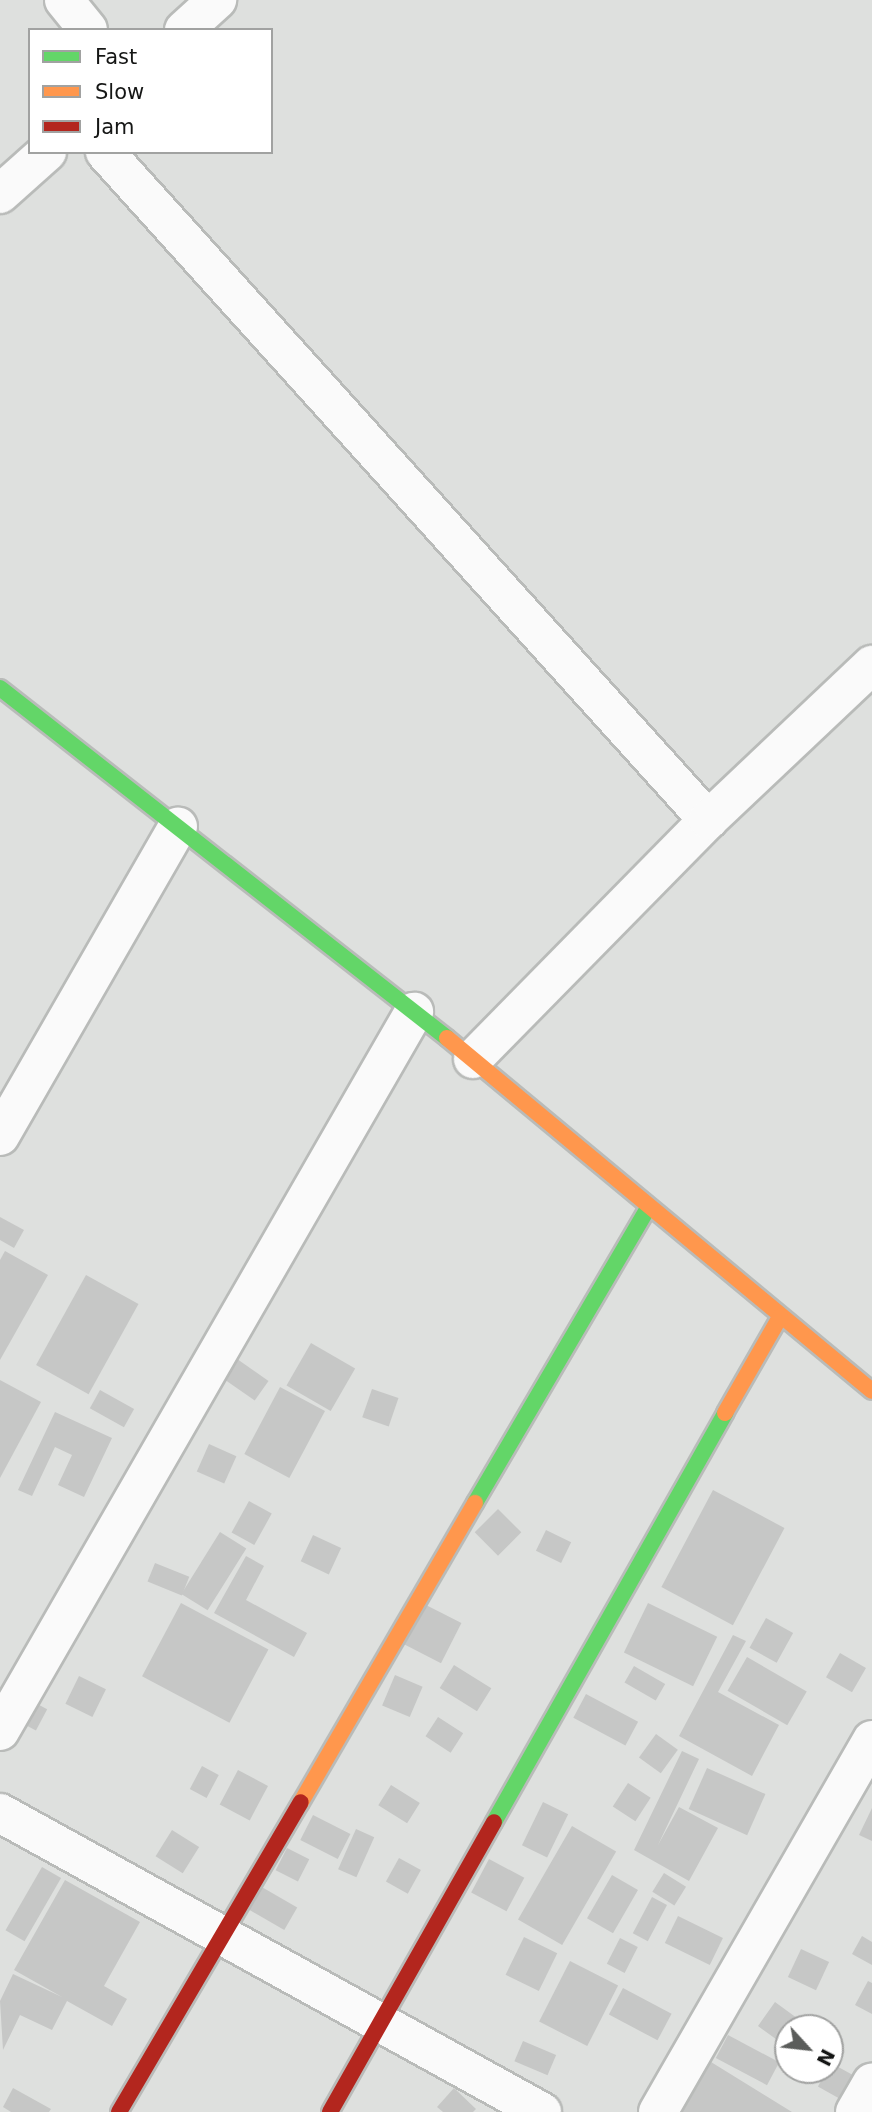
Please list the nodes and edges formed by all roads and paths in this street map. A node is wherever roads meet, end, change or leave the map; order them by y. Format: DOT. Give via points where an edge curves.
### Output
graph roads {
  1 [pos="64,0"];
  2 [pos="217,0"];
  3 [pos="86,28"];
  4 [pos="186,28"];
  5 [pos="45,154"];
  6 [pos="106,154"];
  7 [pos="0,194"];
  8 [pos="872,665"];
  9 [pos="0,688"];
  10 [pos="708,820"];
  11 [pos="178,827"];
  12 [pos="414,1012"];
  13 [pos="473,1059"];
  14 [pos="0,1136"];
  15 [pos="649,1207"];
  16 [pos="780,1317"];
  17 [pos="872,1391"];
  18 [pos="0,1731"];
  19 [pos="872,1740"];
  20 [pos="0,1813"];
  21 [pos="223,1934"];
  22 [pos="378,2024"];
  23 [pos="872,2082"];
  24 [pos="119,2112"];
  25 [pos="330,2112"];
  26 [pos="542,2112"];
  27 [pos="658,2112"];
  28 [pos="855,2112"];
  1 -- 3 [label="street"];
  2 -- 4 [label="street"];
  5 -- 7 [label="street"];
  6 -- 10 [label="street"];
  8 -- 10 [label="street"];
  9 -- 11 [label="street"];
  10 -- 13 [label="street"];
  11 -- 12 [label="street"];
  11 -- 14 [label="street"];
  12 -- 13 [label="street"];
  12 -- 18 [label="street"];
  13 -- 15 [label="street"];
  15 -- 16 [label="street"];
  15 -- 21 [label="street"];
  16 -- 17 [label="street"];
  16 -- 22 [label="street"];
  19 -- 27 [label="street"];
  20 -- 21 [label="street"];
  21 -- 22 [label="street"];
  21 -- 24 [label="street"];
  22 -- 25 [label="street"];
  22 -- 26 [label="street"];
  23 -- 28 [label="street"];
}
